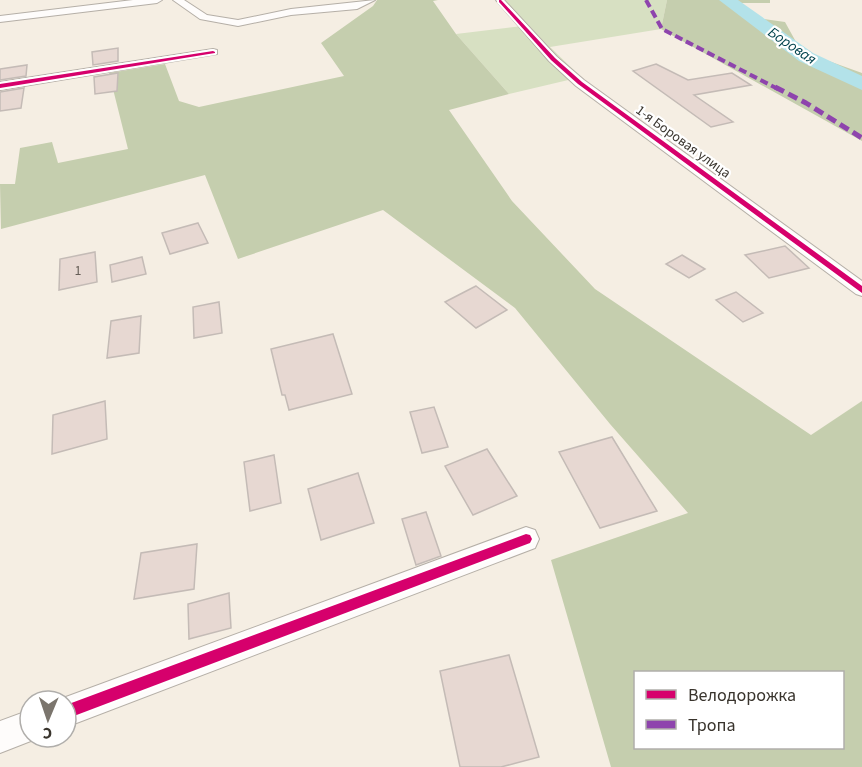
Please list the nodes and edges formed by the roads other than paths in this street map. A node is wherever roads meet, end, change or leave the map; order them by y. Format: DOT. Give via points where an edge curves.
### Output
graph roads {
  1 [pos="157,0"];
  2 [pos="178,0"];
  3 [pos="370,0"];
  4 [pos="500,1"];
  5 [pos="0,19"];
  6 [pos="213,52"];
  7 [pos="0,86"];
  8 [pos="862,290"];
  9 [pos="526,539"];
  10 [pos="78,707"];
  11 [pos="18,730"];
  12 [pos="0,737"];
  1 -- 5 [label="street"];
  2 -- 3 [label="street" via="204,17 238,24 291,12 357,6"];
  4 -- 8 [label="street, 1-я Боровая улица" via="553,59 580,82"];
  6 -- 7 [label="street"];
  9 -- 10 [label="street"];
  11 -- 12 [label="street"];
}
